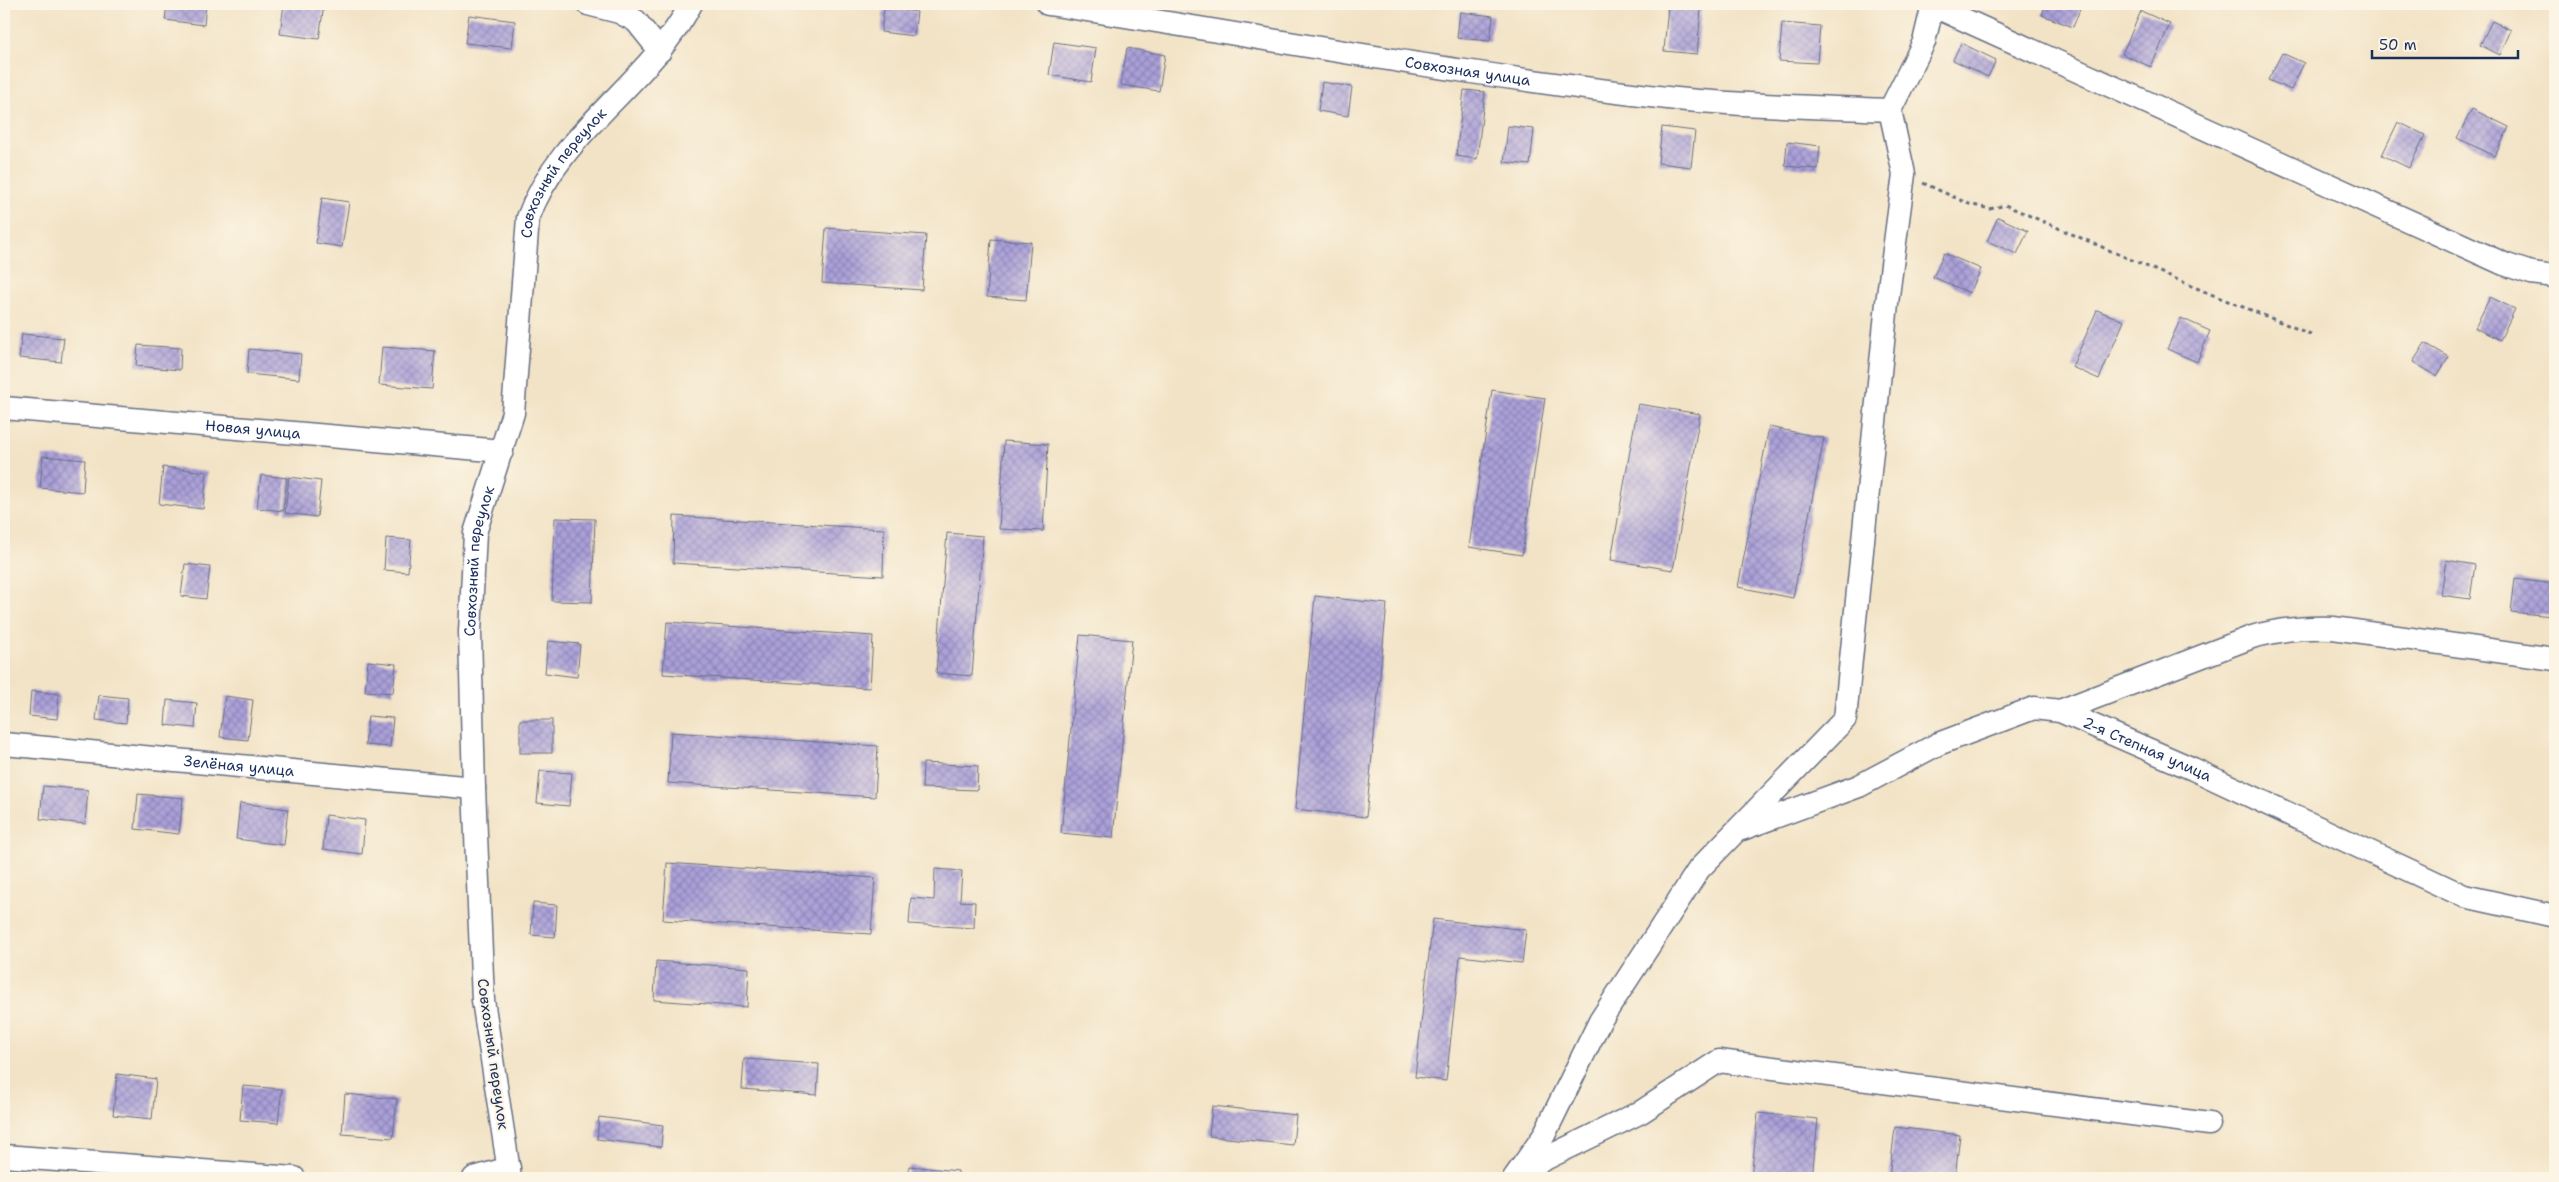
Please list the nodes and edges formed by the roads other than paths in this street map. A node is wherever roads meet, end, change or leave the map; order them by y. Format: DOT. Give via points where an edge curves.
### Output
graph roads {
  1 [pos="588,4"];
  2 [pos="691,4"];
  3 [pos="1048,4"];
  4 [pos="1934,5"];
  5 [pos="660,51"];
  6 [pos="1890,110"];
  7 [pos="2555,276"];
  8 [pos="4,408"];
  9 [pos="502,450"];
  10 [pos="2555,659"];
  11 [pos="2060,711"];
  12 [pos="4,744"];
  13 [pos="474,788"];
  14 [pos="1737,831"];
  15 [pos="2555,916"];
  16 [pos="2209,1124"];
  17 [pos="4,1156"];
  18 [pos="509,1173"];
  19 [pos="1517,1174"];
  20 [pos="294,1178"];
  21 [pos="474,1178"];
  1 -- 5 [label="street" via="619,12 636,21"];
  2 -- 5 [label="street, Совхозный переулок"];
  3 -- 6 [label="street, Совхозная улица" via="1467,72 1678,99"];
  4 -- 6 [label="street" via="1924,42"];
  4 -- 7 [label="street" via="2504,264 2531,273"];
  5 -- 9 [label="street, Совхозный переулок" via="556,164 537,194 528,218 513,413"];
  6 -- 14 [label="street" via="1904,174 1887,302 1845,718"];
  8 -- 9 [label="street, Новая улица"];
  9 -- 13 [label="street, Совхозный переулок" via="475,533 470,632"];
  10 -- 11 [label="street" via="2333,628 2303,627 2252,637"];
  11 -- 14 [label="street, 2-я Степная улица" via="2034,708 1938,744 1859,786"];
  11 -- 15 [label="street, 2-я Степная улица" via="2193,769 2464,896"];
  12 -- 13 [label="street, Зелёная улица"];
  13 -- 18 [label="street, Совхозный переулок" via="483,1000"];
  14 -- 19 [label="street" via="1699,869 1648,944 1600,1021 1543,1137"];
  16 -- 19 [label="street" via="1720,1061 1641,1112"];
  17 -- 20 [label="street"];
  18 -- 21 [label="street"];
}
